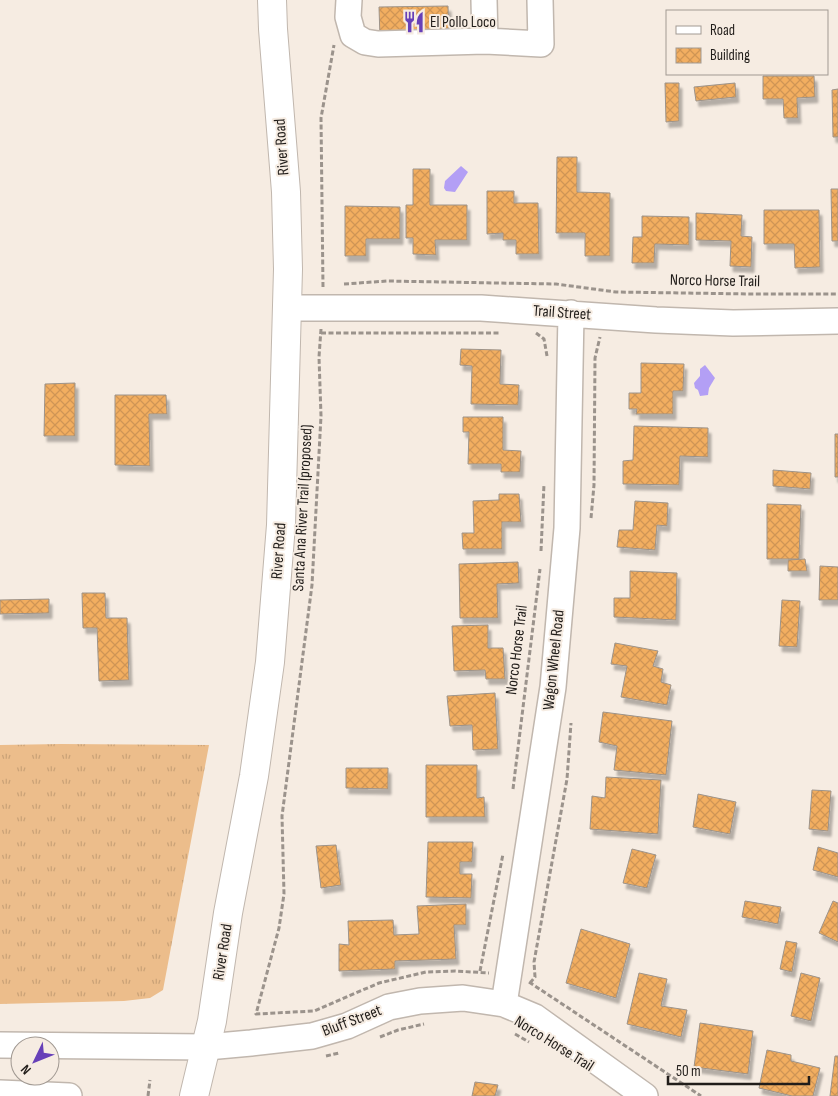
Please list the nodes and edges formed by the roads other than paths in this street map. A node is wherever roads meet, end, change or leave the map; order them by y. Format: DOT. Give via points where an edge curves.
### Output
graph roads {
  1 [pos="272,0"];
  2 [pos="349,0"];
  3 [pos="484,0"];
  4 [pos="540,0"];
  5 [pos="485,41"];
  6 [pos="286,308"];
  7 [pos="571,313"];
  8 [pos="838,321"];
  9 [pos="504,1004"];
  10 [pos="0,1045"];
  11 [pos="207,1047"];
  12 [pos="0,1093"];
  13 [pos="69,1096"];
  14 [pos="194,1096"];
  15 [pos="645,1096"];
  1 -- 6 [label="main road, River Road" via="286,192"];
  2 -- 5 [label="street" via="348,17 353,35 365,42"];
  3 -- 5 [label="street"];
  4 -- 5 [label="street" via="541,44"];
  6 -- 7 [label="street, Trail Street" via="322,297"];
  6 -- 11 [label="main road, River Road" via="281,525 270,662 254,776"];
  7 -- 8 [label="street, Trail Street" via="656,320"];
  7 -- 9 [label="street, Wagon Wheel Road" via="567,528 553,687"];
  9 -- 11 [label="street, Bluff Street" via="463,998 420,1001 389,1007 347,1026 312,1036"];
  9 -- 15 [label="street, Bluff Street" via="535,1017"];
  10 -- 11 [label="street, Bluff Street"];
  11 -- 14 [label="main road, River Road"];
  12 -- 13 [label="street"];
}
